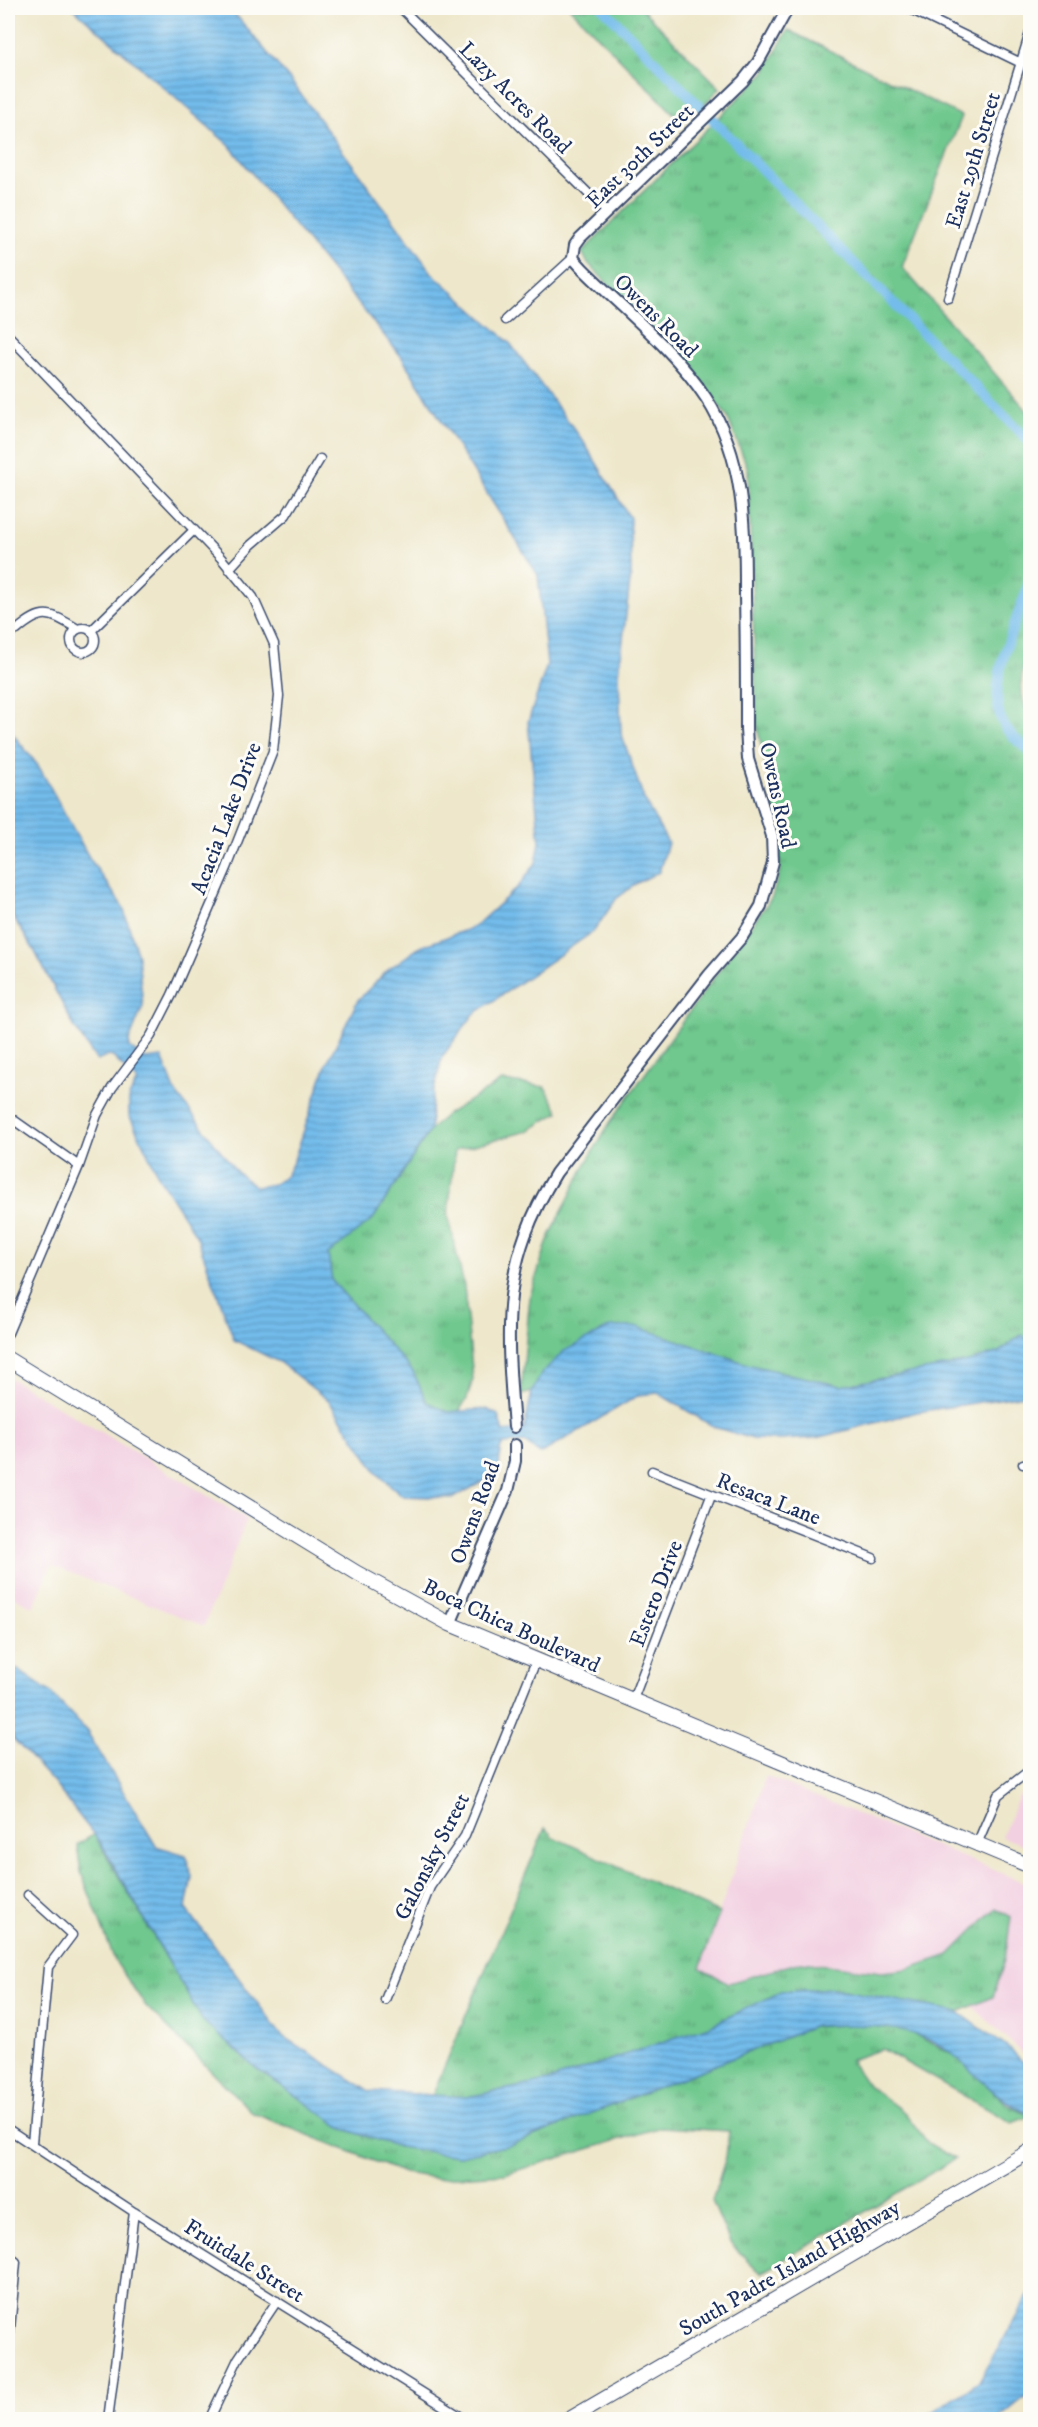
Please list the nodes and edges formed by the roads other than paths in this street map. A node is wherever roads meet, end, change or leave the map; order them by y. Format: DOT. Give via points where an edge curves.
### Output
graph roads {
  1 [pos="400,8"];
  2 [pos="788,8"];
  3 [pos="908,8"];
  4 [pos="1030,33"];
  5 [pos="1021,63"];
  6 [pos="607,212"];
  7 [pos="573,258"];
  8 [pos="948,298"];
  9 [pos="505,320"];
  10 [pos="8,335"];
  11 [pos="320,459"];
  12 [pos="194,530"];
  13 [pos="230,569"];
  14 [pos="78,629"];
  15 [pos="17,630"];
  16 [pos="91,632"];
  17 [pos="8,1116"];
  18 [pos="79,1166"];
  19 [pos="8,1333"];
  20 [pos="8,1359"];
  21 [pos="514,1427"];
  22 [pos="515,1445"];
  23 [pos="652,1471"];
  24 [pos="711,1496"];
  25 [pos="873,1558"];
  26 [pos="450,1624"];
  27 [pos="536,1661"];
  28 [pos="632,1702"];
  29 [pos="1030,1770"];
  30 [pos="977,1844"];
  31 [pos="1030,1866"];
  32 [pos="28,1895"];
  33 [pos="385,2000"];
  34 [pos="8,2129"];
  35 [pos="32,2144"];
  36 [pos="1030,2151"];
  37 [pos="134,2212"];
  38 [pos="8,2256"];
  39 [pos="277,2301"];
  40 [pos="8,2352"];
  41 [pos="108,2420"];
  42 [pos="209,2420"];
  43 [pos="466,2420"];
  44 [pos="568,2420"];
  1 -- 6 [label="street, Lazy Acres Road"];
  2 -- 6 [label="street, East 30th Street" via="758,62 727,98"];
  3 -- 5 [label="street"];
  4 -- 5 [label="street, East 29th Street"];
  5 -- 8 [label="street, East 29th Street"];
  6 -- 7 [label="street, East 30th Street" via="580,238"];
  7 -- 9 [label="street, East 30th Street"];
  7 -- 21 [label="street, Owens Road" via="683,368 706,399 734,459 745,537 747,749 772,836 773,862 761,906 742,937 556,1173 536,1206 514,1267 509,1311"];
  10 -- 12 [label="street, Acacia Lake Drive"];
  11 -- 13 [label="street" via="286,515"];
  12 -- 13 [label="street, Acacia Lake Drive"];
  12 -- 16 [label="street"];
  13 -- 18 [label="street, Acacia Lake Drive" via="253,597 274,644 279,696 273,751 227,868 151,1036 97,1115"];
  14 -- 15 [label="street" via="45,614 33,616"];
  14 -- 16 [label="street"];
  14 -- 16 [label="street" via="70,641 74,649 83,652 94,645"];
  17 -- 18 [label="street"];
  18 -- 19 [label="street, Acacia Lake Drive"];
  20 -- 26 [label="main road, Boca Chica Boulevard" via="357,1573"];
  22 -- 26 [label="street, Owens Road" via="507,1491"];
  23 -- 24 [label="street, Resaca Lane"];
  24 -- 25 [label="street, Resaca Lane"];
  24 -- 28 [label="street, Estero Drive"];
  26 -- 27 [label="main road, Boca Chica Boulevard"];
  27 -- 28 [label="main road, Boca Chica Boulevard"];
  27 -- 33 [label="street, Galonsky Street" via="465,1836 430,1887"];
  28 -- 30 [label="main road, Boca Chica Boulevard"];
  29 -- 30 [label="street" via="998,1795"];
  30 -- 31 [label="main road, Boca Chica Boulevard"];
  32 -- 35 [label="street" via="72,1935 48,1967"];
  34 -- 35 [label="street, Fruitdale Street"];
  35 -- 37 [label="street, Fruitdale Street"];
  36 -- 44 [label="main road, South Padre Island Highway"];
  37 -- 39 [label="street, Fruitdale Street"];
  37 -- 41 [label="street"];
  38 -- 40 [label="street" via="16,2262"];
  39 -- 42 [label="street" via="238,2359"];
  39 -- 43 [label="street, Fruitdale Street"];
}
